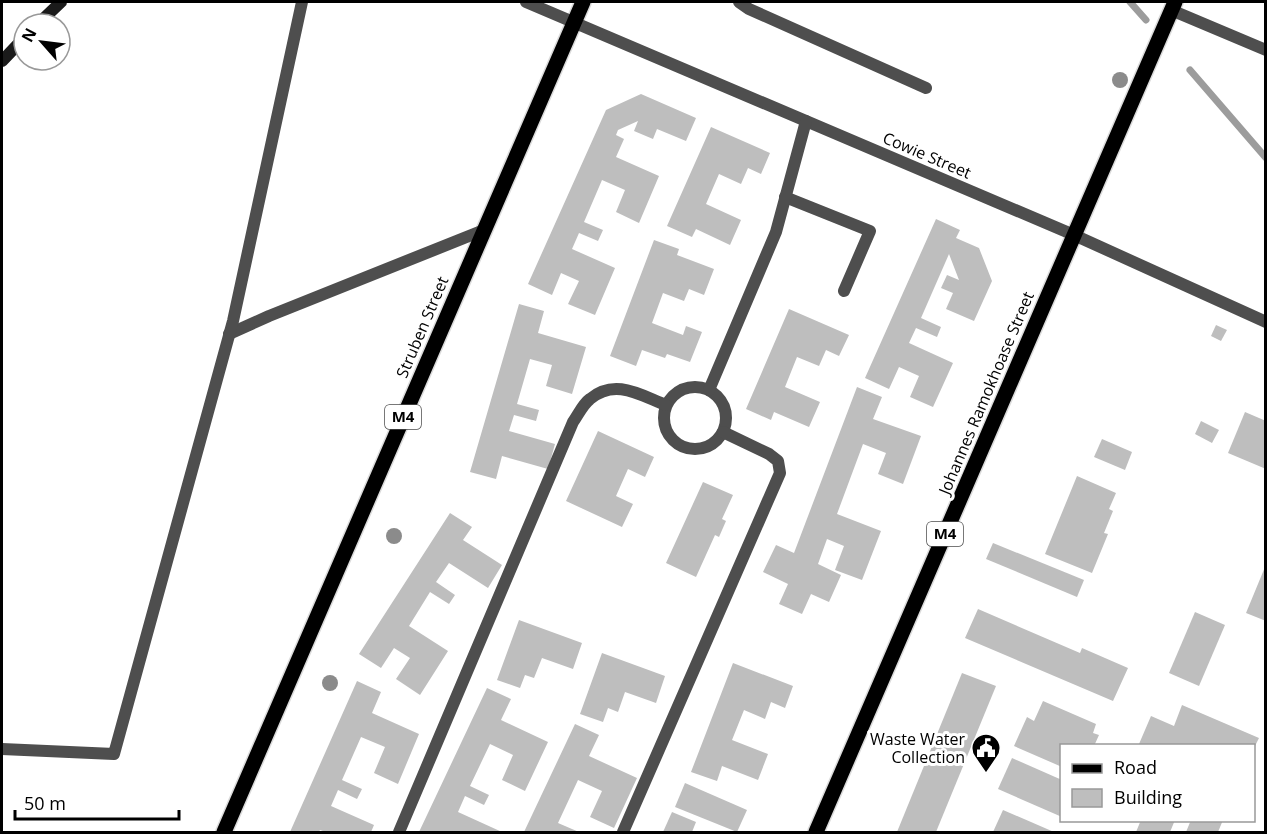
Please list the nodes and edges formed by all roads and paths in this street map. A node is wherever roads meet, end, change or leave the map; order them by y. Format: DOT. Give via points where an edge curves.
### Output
graph roads {
  1 [pos="302,2"];
  2 [pos="526,2"];
  3 [pos="583,2"];
  4 [pos="739,2"];
  5 [pos="1173,6"];
  6 [pos="573,23"];
  7 [pos="1266,50"];
  8 [pos="926,88"];
  9 [pos="806,121"];
  10 [pos="785,197"];
  11 [pos="484,230"];
  12 [pos="1074,235"];
  13 [pos="844,291"];
  14 [pos="1266,322"];
  15 [pos="229,334"];
  16 [pos="708,390"];
  17 [pos="666,405"];
  18 [pos="723,432"];
  19 [pos="2,749"];
  20 [pos="224,832"];
  21 [pos="399,832"];
  22 [pos="623,832"];
  23 [pos="816,832"];
  1 -- 15 [label="street"];
  2 -- 6 [label="street, Cowie Street"];
  3 -- 6 [label="main road, Struben Street / M4"];
  4 -- 8 [label="street"];
  5 -- 7 [label="street"];
  5 -- 12 [label="main road, Johannes Ramokhoase Street / M4"];
  6 -- 9 [label="street, Cowie Street"];
  6 -- 11 [label="main road, Struben Street / M4"];
  9 -- 10 [label="street"];
  9 -- 12 [label="street, Cowie Street"];
  10 -- 13 [label="street" via="870,231"];
  10 -- 16 [label="street" via="776,232"];
  11 -- 15 [label="street"];
  11 -- 20 [label="main road, Struben Street / M4"];
  12 -- 14 [label="street, Cowie Street"];
  12 -- 23 [label="main road, Johannes Ramokhoase Street / M4"];
  15 -- 19 [label="street" via="114,754"];
  16 -- 17 [label="street" via="689,387"];
  16 -- 18 [label="street" via="723,403"];
  17 -- 18 [label="street" via="665,427 677,444 697,449 708,447"];
  17 -- 21 [label="street" via="621,388 608,388 588,399 573,422"];
  18 -- 22 [label="street" via="770,454 778,462 780,473"];
}
